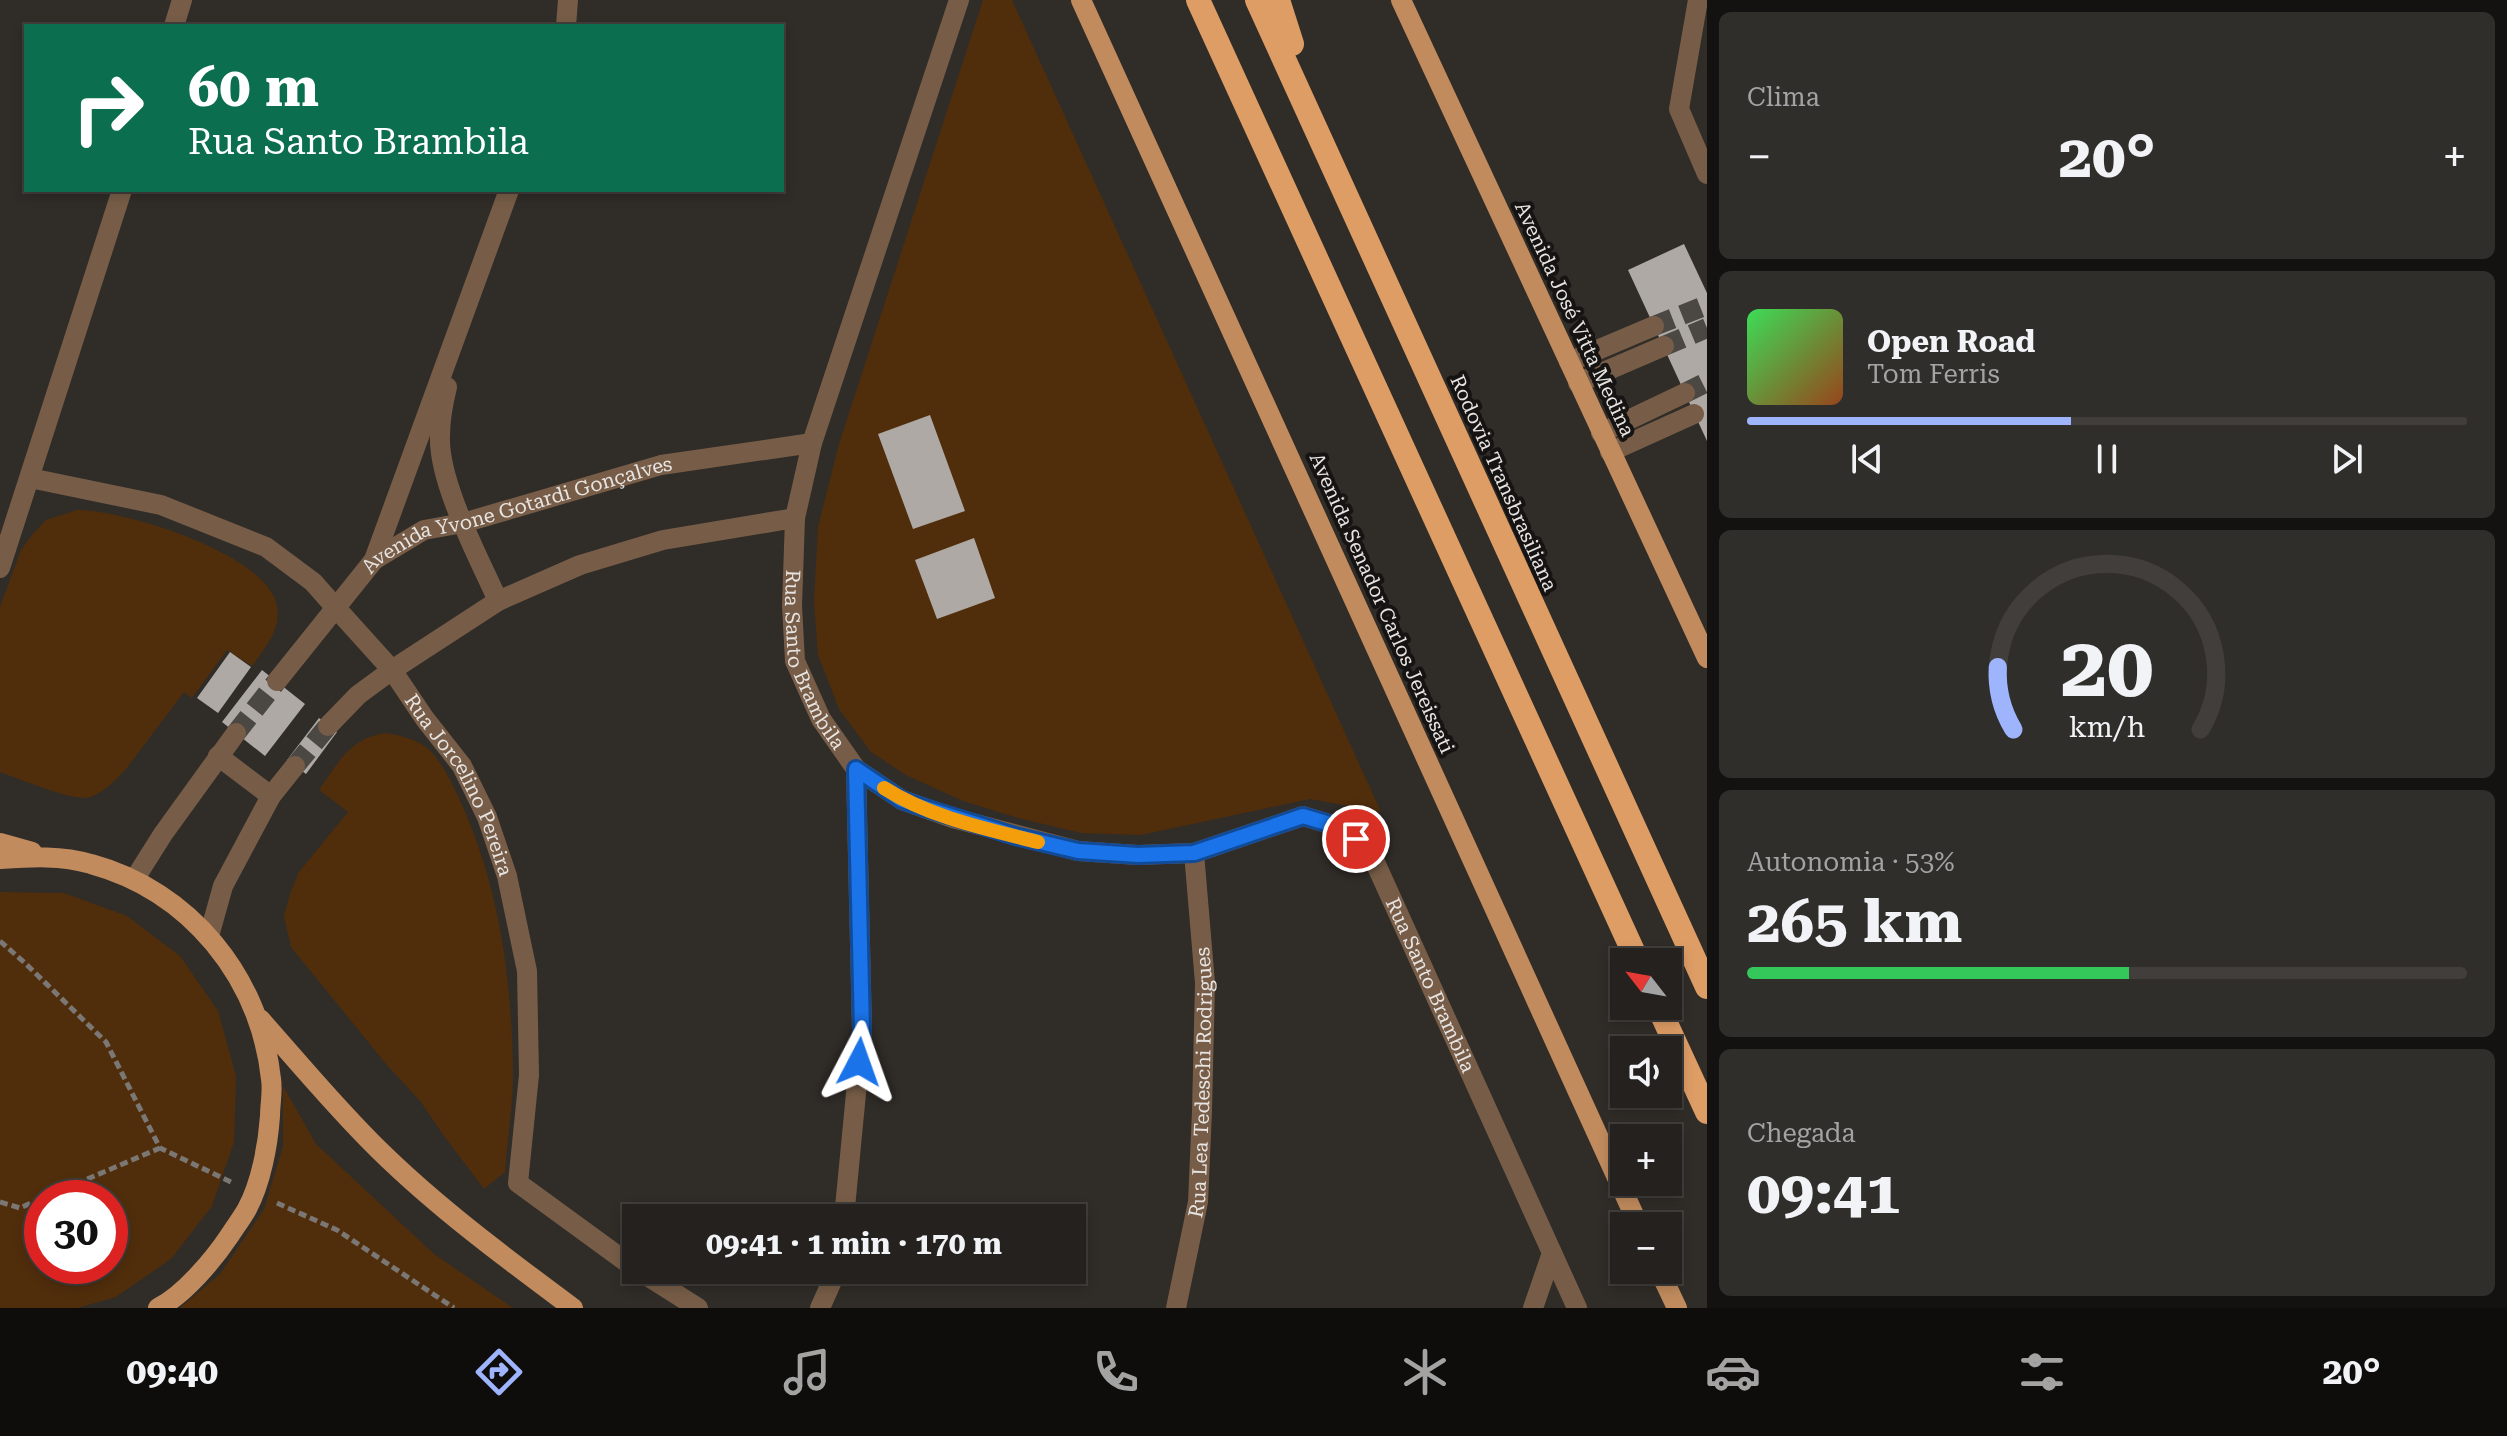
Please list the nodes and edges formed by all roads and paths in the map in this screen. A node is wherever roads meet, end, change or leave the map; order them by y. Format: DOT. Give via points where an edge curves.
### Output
graph roads {
  1 [pos="182,0"];
  2 [pos="568,0"];
  3 [pos="959,0"];
  4 [pos="1081,0"];
  5 [pos="1198,0"];
  6 [pos="1257,0"];
  7 [pos="1278,0"];
  8 [pos="1401,0"];
  9 [pos="1698,0"];
  10 [pos="175,24"];
  11 [pos="566,24"];
  12 [pos="1320,134"];
  13 [pos="1707,174"];
  14 [pos="121,192"];
  15 [pos="508,192"];
  16 [pos="1654,326"];
  17 [pos="458,328"];
  18 [pos="1664,346"];
  19 [pos="1569,362"];
  20 [pos="1578,383"];
  21 [pos="1685,393"];
  22 [pos="1694,414"];
  23 [pos="1601,433"];
  24 [pos="812,443"];
  25 [pos="1610,452"];
  26 [pos="30,478"];
  27 [pos="795,518"];
  28 [pos="463,523"];
  29 [pos="374,560"];
  30 [pos="0,568"];
  31 [pos="498,601"];
  32 [pos="336,608"];
  33 [pos="1707,658"];
  34 [pos="392,670"];
  35 [pos="277,681"];
  36 [pos="328,726"];
  37 [pos="236,733"];
  38 [pos="218,756"];
  39 [pos="295,766"];
  40 [pos="856,769"];
  41 [pos="271,796"];
  42 [pos="0,843"];
  43 [pos="1194,853"];
  44 [pos="43,856"];
  45 [pos="0,859"];
  46 [pos="134,880"];
  47 [pos="209,936"];
  48 [pos="0,941"];
  49 [pos="1632,948"];
  50 [pos="1707,987"];
  51 [pos="258,1016"];
  52 [pos="1664,1020"];
  53 [pos="1707,1112"];
  54 [pos="160,1148"];
  55 [pos="84,1180"];
  56 [pos="253,1192"];
  57 [pos="0,1202"];
  58 [pos="845,1204"];
  59 [pos="24,1206"];
  60 [pos="1633,1212"];
  61 [pos="1552,1253"];
  62 [pos="622,1258"];
  63 [pos="660,1284"];
  64 [pos="831,1284"];
  65 [pos="1666,1284"];
  66 [pos="158,1308"];
  67 [pos="454,1308"];
  68 [pos="573,1308"];
  69 [pos="698,1308"];
  70 [pos="820,1308"];
  71 [pos="1176,1308"];
  72 [pos="1533,1308"];
  73 [pos="1577,1308"];
  74 [pos="1677,1308"];
  1 -- 10 [label="street"];
  2 -- 11 [label="street"];
  3 -- 24 [label="street, Rua Santo Brambila"];
  4 -- 60 [label="main road, Avenida Senador Carlos Jereissati"];
  5 -- 49 [label="highway"];
  6 -- 12 [label="highway, Rodovia Transbrasiliana"];
  7 -- 12 [label="highway"];
  8 -- 19 [label="main road, Avenida José Vitta Medina"];
  9 -- 13 [label="street" via="1679,109"];
  12 -- 50 [label="highway, Rodovia Transbrasiliana"];
  14 -- 26 [label="street"];
  15 -- 17 [label="street"];
  16 -- 19 [label="street"];
  17 -- 28 [label="street" via="440,438 442,464"];
  17 -- 29 [label="street"];
  18 -- 20 [label="street"];
  19 -- 20 [label="main road, Avenida José Vitta Medina"];
  20 -- 23 [label="main road, Avenida José Vitta Medina"];
  21 -- 23 [label="street"];
  22 -- 25 [label="street"];
  23 -- 25 [label="main road, Avenida José Vitta Medina"];
  24 -- 27 [label="street, Rua Santo Brambila"];
  24 -- 28 [label="street, Avenida Yvone Gotardi Gonçalves" via="661,465"];
  25 -- 33 [label="main road, Avenida José Vitta Medina"];
  26 -- 30 [label="street"];
  26 -- 32 [label="street, Rua Jorcelino Pereira" via="161,505 266,547 313,582"];
  27 -- 31 [label="street" via="663,540 580,565"];
  27 -- 40 [label="street, Rua Santo Brambila" via="795,661 821,719"];
  28 -- 29 [label="street, Avenida Yvone Gotardi Gonçalves" via="424,530"];
  28 -- 31 [label="street"];
  29 -- 32 [label="street, Avenida Yvone Gotardi Gonçalves"];
  31 -- 34 [label="street"];
  32 -- 34 [label="street, Rua Jorcelino Pereira"];
  32 -- 35 [label="street, Avenida Yvone Gotardi Gonçalves"];
  34 -- 36 [label="street"];
  34 -- 62 [label="street, Rua Jorcelino Pereira" via="462,766 507,876 527,971 529,1075 518,1183"];
  37 -- 38 [label="street"];
  38 -- 41 [label="street"];
  38 -- 46 [label="street"];
  39 -- 41 [label="street"];
  40 -- 43 [label="street, Rua Santo Brambila" via="902,800 1015,836 1078,851"];
  40 -- 58 [label="street" via="862,1031"];
  41 -- 47 [label="street" via="223,886"];
  42 -- 44 [label="main road"];
  43 -- 61 [label="street, Rua Santo Brambila" via="1303,816 1343,828 1369,849"];
  43 -- 71 [label="street, Rua Lea Tedeschi Rodrigues" via="1205,983 1202,1111 1198,1202"];
  44 -- 45 [label="main road"];
  44 -- 46 [label="main road" via="90,863"];
  46 -- 47 [label="main road" via="175,904"];
  47 -- 51 [label="main road" via="237,974"];
  48 -- 54 [label="path" via="106,1042"];
  51 -- 56 [label="main road" via="272,1080 268,1145"];
  51 -- 68 [label="main road" via="379,1150"];
  52 -- 53 [label="highway"];
  54 -- 55 [label="path"];
  54 -- 56 [label="path"];
  56 -- 66 [label="main road" via="212,1262"];
  56 -- 67 [label="path" via="337,1230"];
  57 -- 59 [label="path"];
  61 -- 72 [label="street"];
  61 -- 73 [label="street, Rua Santo Brambila"];
  63 -- 69 [label="street, Rua Jorcelino Pereira"];
  64 -- 70 [label="street"];
  65 -- 74 [label="main road"];
}
